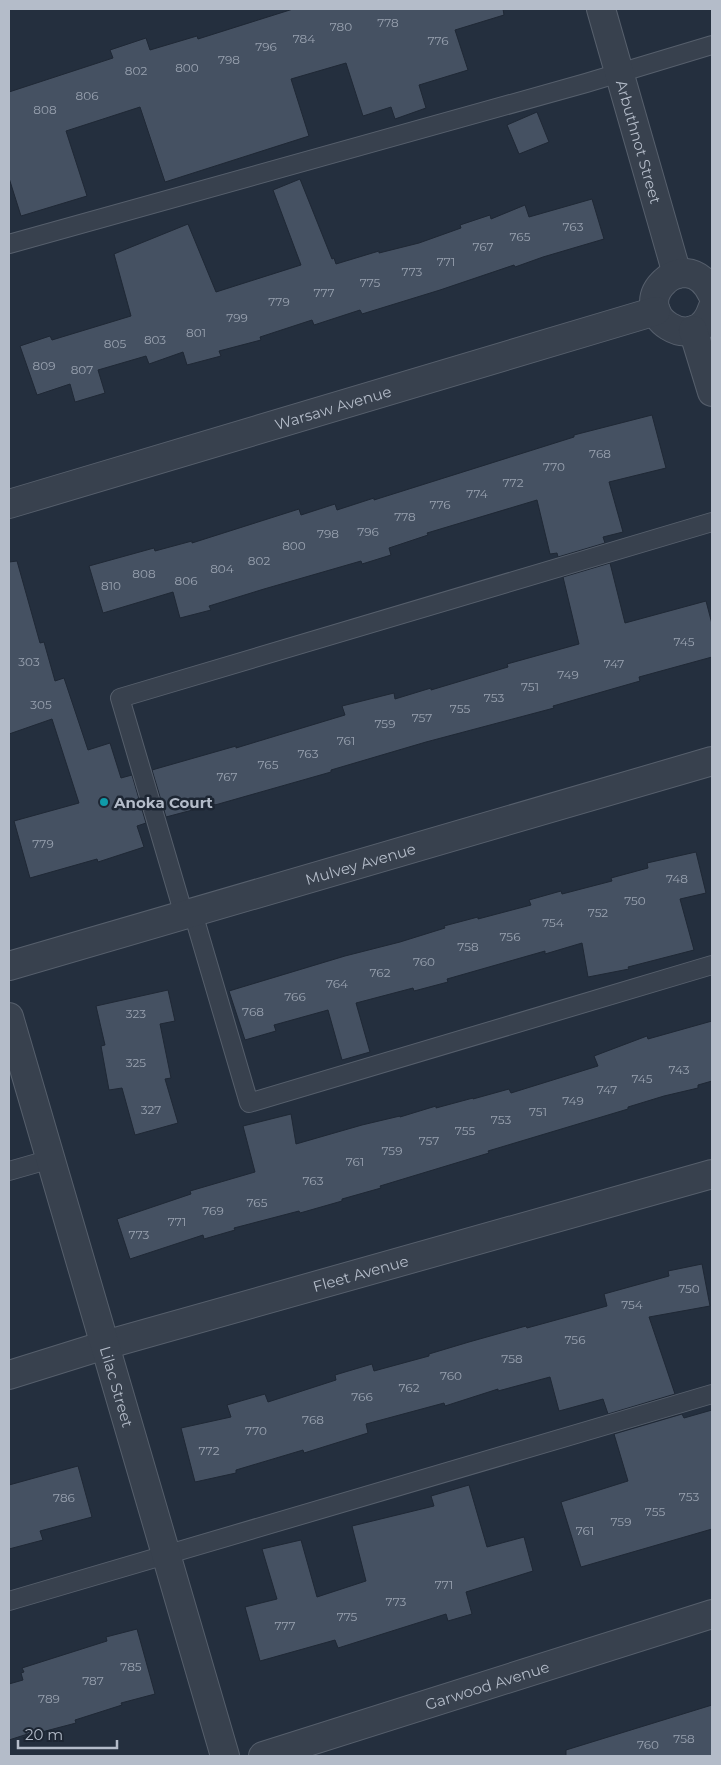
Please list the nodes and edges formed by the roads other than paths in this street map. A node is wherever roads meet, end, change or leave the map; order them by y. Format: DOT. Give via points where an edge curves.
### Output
graph roads {
  1 [pos="601,9"];
  2 [pos="712,45"];
  3 [pos="620,73"];
  4 [pos="9,244"];
  5 [pos="677,274"];
  6 [pos="712,294"];
  7 [pos="712,310"];
  8 [pos="656,311"];
  9 [pos="693,330"];
  10 [pos="712,392"];
  11 [pos="9,504"];
  12 [pos="712,522"];
  13 [pos="712,761"];
  14 [pos="188,914"];
  15 [pos="712,965"];
  16 [pos="9,966"];
  17 [pos="9,1017"];
  18 [pos="51,1159"];
  19 [pos="9,1171"];
  20 [pos="712,1174"];
  21 [pos="105,1345"];
  22 [pos="9,1374"];
  23 [pos="712,1394"];
  24 [pos="166,1555"];
  25 [pos="9,1601"];
  26 [pos="712,1614"];
  27 [pos="225,1756"];
  28 [pos="263,1756"];
  1 -- 3 [label="street, Arbuthnot Street"];
  2 -- 3 [label="lane"];
  3 -- 4 [label="lane"];
  3 -- 5 [label="street, Arbuthnot Street"];
  5 -- 6 [label="street" via="694,275 708,286"];
  5 -- 8 [label="street" via="668,278 656,292"];
  7 -- 9 [label="street" via="708,320"];
  8 -- 9 [label="street" via="666,326 684,332"];
  8 -- 11 [label="street, Warsaw Avenue"];
  9 -- 10 [label="street"];
  12 -- 14 [label="lane" via="120,698"];
  13 -- 14 [label="street, Mulvey Avenue"];
  14 -- 15 [label="lane" via="249,1103"];
  14 -- 16 [label="street, Mulvey Avenue"];
  17 -- 18 [label="street, Lilac Street"];
  18 -- 19 [label="lane"];
  18 -- 21 [label="street, Lilac Street"];
  20 -- 21 [label="street, Fleet Avenue"];
  21 -- 22 [label="street, Fleet Avenue"];
  21 -- 24 [label="street, Lilac Street"];
  23 -- 24 [label="lane"];
  24 -- 25 [label="lane"];
  24 -- 27 [label="street, Lilac Street"];
  26 -- 28 [label="street, Garwood Avenue"];
}
